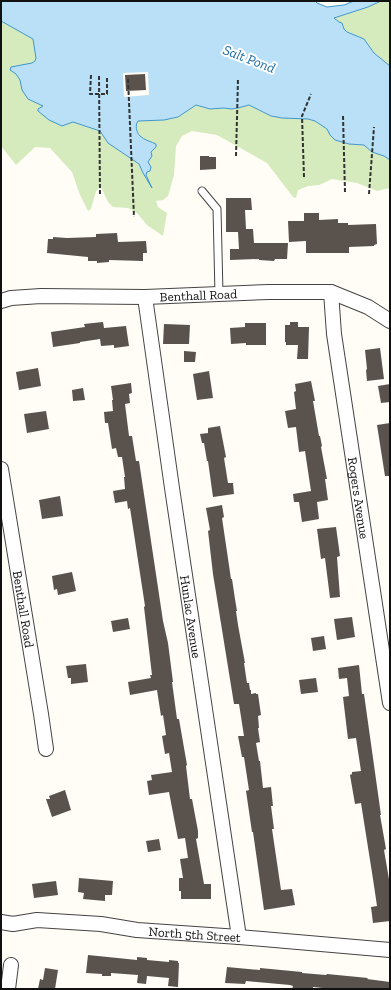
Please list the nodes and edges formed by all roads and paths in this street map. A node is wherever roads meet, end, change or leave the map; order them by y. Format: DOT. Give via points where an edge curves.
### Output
graph roads {
  1 [pos="91,75"];
  2 [pos="99,76"];
  3 [pos="107,76"];
  4 [pos="128,79"];
  5 [pos="238,79"];
  6 [pos="99,94"];
  7 [pos="311,94"];
  8 [pos="343,116"];
  9 [pos="374,127"];
  10 [pos="236,156"];
  11 [pos="304,177"];
  12 [pos="202,191"];
  13 [pos="345,192"];
  14 [pos="100,194"];
  15 [pos="369,194"];
  16 [pos="134,217"];
  17 [pos="331,292"];
  18 [pos="219,294"];
  19 [pos="145,296"];
  20 [pos="1,301"];
  21 [pos="390,321"];
  22 [pos="1,468"];
  23 [pos="390,703"];
  24 [pos="46,749"];
  25 [pos="1,922"];
  26 [pos="239,937"];
  27 [pos="390,950"];
  28 [pos="11,965"];
  29 [pos="8,989"];
  1 -- 6 [label="path" via="90,94"];
  2 -- 6 [label="path"];
  3 -- 6 [label="path" via="107,94"];
  4 -- 16 [label="path"];
  5 -- 10 [label="path"];
  6 -- 14 [label="path"];
  7 -- 11 [label="path" via="302,116"];
  8 -- 13 [label="path"];
  9 -- 15 [label="path"];
  12 -- 18 [label="lane" via="217,209"];
  17 -- 18 [label="street, Benthall Road"];
  17 -- 21 [label="street, Benthall Road" via="368,306"];
  17 -- 23 [label="street, Rogers Avenue" via="334,334"];
  18 -- 19 [label="street, Benthall Road"];
  19 -- 20 [label="street, Benthall Road" via="41,296"];
  19 -- 26 [label="street, Hunlac Avenue"];
  22 -- 24 [label="street, Benthall Road"];
  25 -- 26 [label="street, North 5th Street" via="13,924 37,920 101,924 137,930"];
  26 -- 27 [label="street, North 5th Street"];
  28 -- 29 [label="street"];
}
